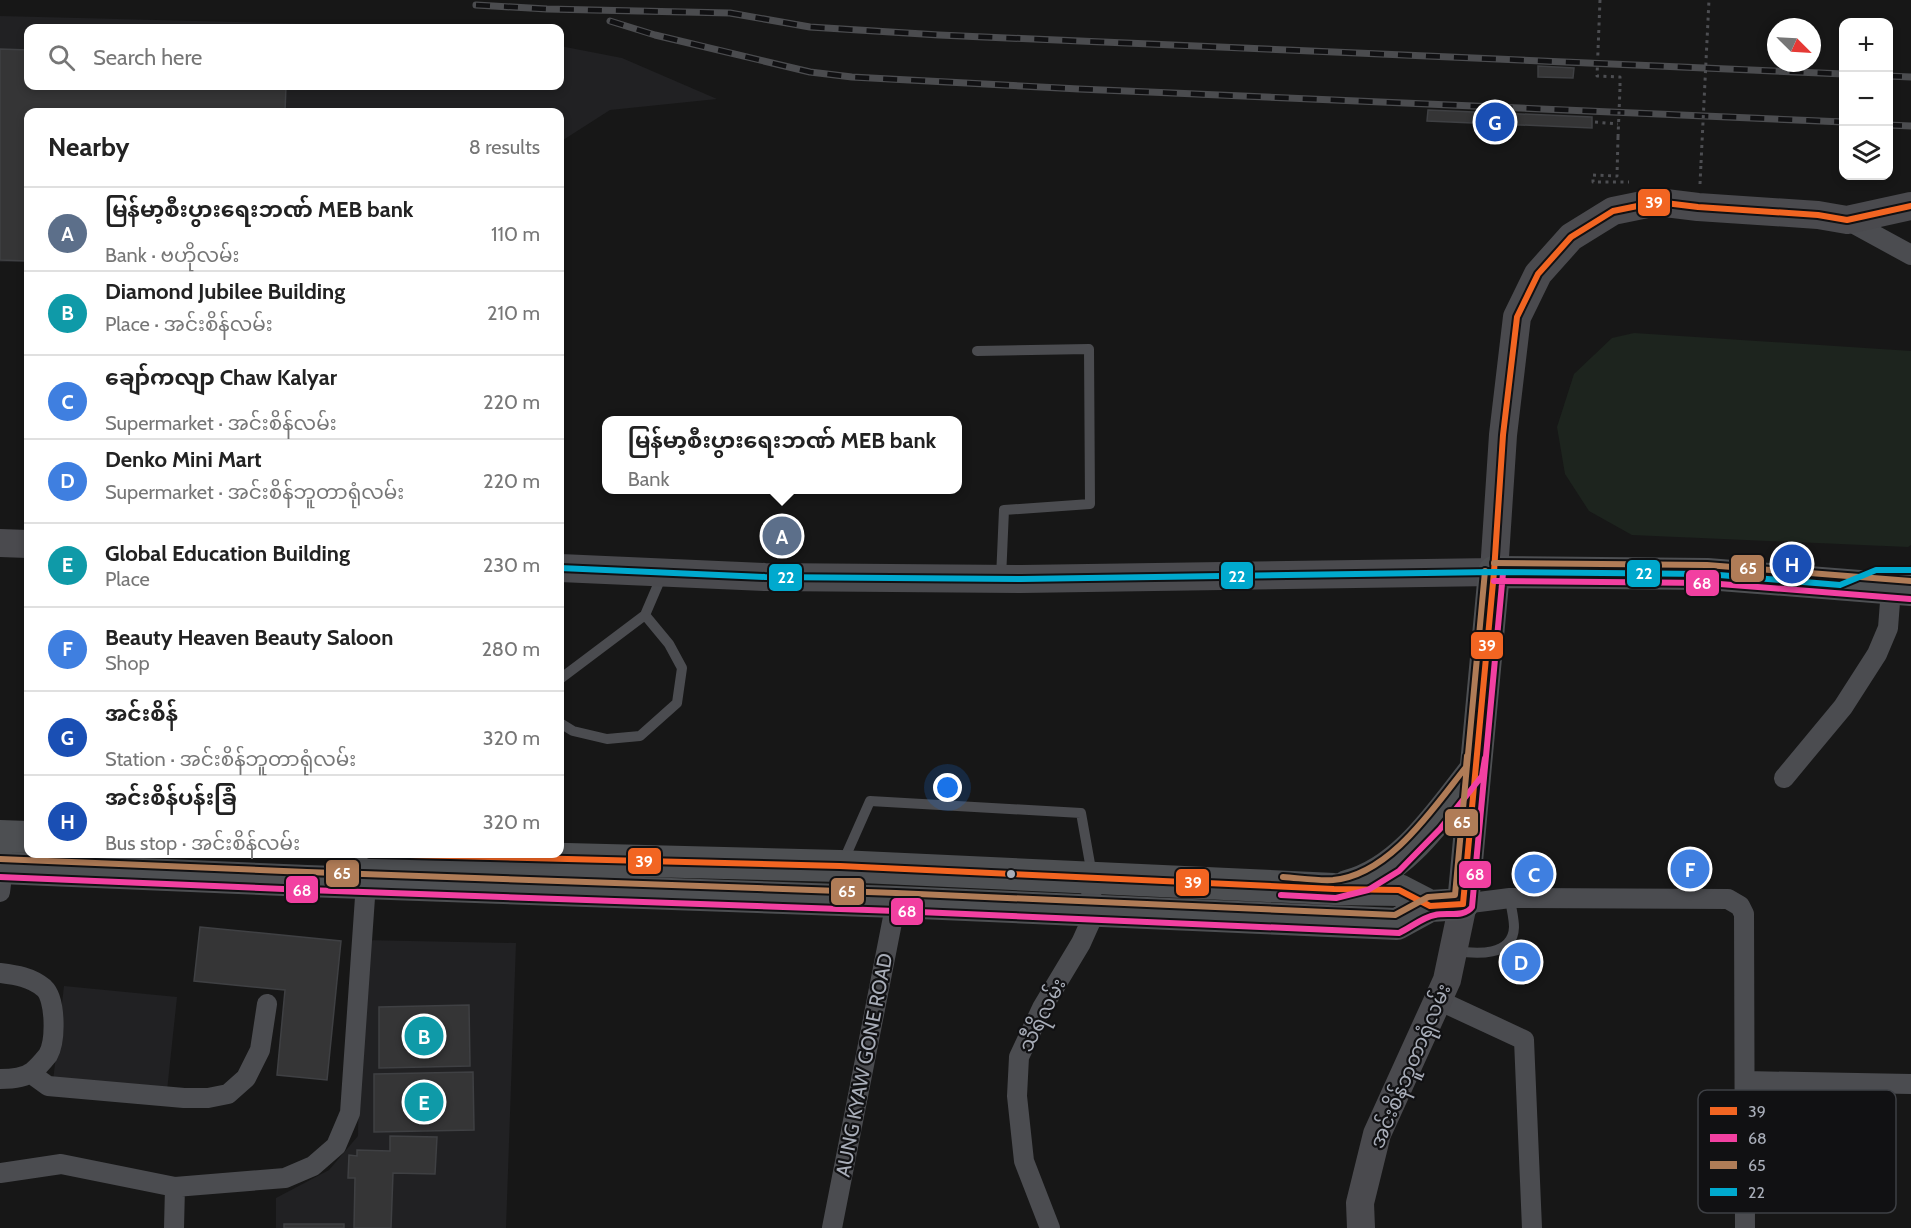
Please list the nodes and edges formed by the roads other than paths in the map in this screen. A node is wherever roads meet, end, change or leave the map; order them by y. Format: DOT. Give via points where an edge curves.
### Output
graph roads {
  1 [pos="1911,206"];
  2 [pos="1847,220"];
  3 [pos="1911,255"];
  4 [pos="977,351"];
  5 [pos="0,543"];
  6 [pos="24,544"];
  7 [pos="564,568"];
  8 [pos="1494,572"];
  9 [pos="663,573"];
  10 [pos="1001,579"];
  11 [pos="1904,583"];
  12 [pos="645,615"];
  13 [pos="564,676"];
  14 [pos="564,725"];
  15 [pos="1475,770"];
  16 [pos="1784,778"];
  17 [pos="11,836"];
  18 [pos="480,858"];
  19 [pos="491,858"];
  20 [pos="529,858"];
  21 [pos="717,863"];
  22 [pos="840,866"];
  23 [pos="308,867"];
  24 [pos="368,868"];
  25 [pos="1,876"];
  26 [pos="1092,878"];
  27 [pos="489,888"];
  28 [pos="1334,889"];
  29 [pos="717,896"];
  30 [pos="1510,898"];
  31 [pos="896,902"];
  32 [pos="1463,904"];
  33 [pos="1430,906"];
  34 [pos="1090,911"];
  35 [pos="1454,951"];
  36 [pos="0,973"];
  37 [pos="1438,1000"];
  38 [pos="267,1004"];
  39 [pos="30,1073"];
  40 [pos="0,1079"];
  41 [pos="1745,1081"];
  42 [pos="1911,1084"];
  43 [pos="1745,1090"];
  44 [pos="0,1173"];
  45 [pos="175,1187"];
  46 [pos="174,1228"];
  47 [pos="832,1228"];
  48 [pos="1050,1228"];
  49 [pos="1360,1228"];
  50 [pos="1532,1228"];
  1 -- 2 [label="main road"];
  2 -- 3 [label="street"];
  2 -- 8 [label="main road" via="1818,214 1657,202 1613,211 1571,237 1538,274 1516,317"];
  4 -- 10 [label="lane" via="1089,349 1090,504 1004,510"];
  5 -- 6 [label="main road"];
  7 -- 9 [label="main road"];
  8 -- 10 [label="main road"];
  8 -- 11 [label="main road" via="1707,574 1840,585"];
  8 -- 15 [label="main road"];
  9 -- 10 [label="main road"];
  9 -- 12 [label="lane"];
  11 -- 16 [label="street" via="1877,654 1843,707"];
  12 -- 13 [label="lane"];
  12 -- 14 [label="lane" via="669,644 682,668 677,703 640,736 607,738"];
  15 -- 28 [label="main road" via="1433,823 1394,863 1364,882"];
  15 -- 32 [label="main road"];
  17 -- 25 [label="street"];
  18 -- 24 [label="main road"];
  19 -- 27 [label="main road"];
  20 -- 21 [label="main road"];
  21 -- 22 [label="main road"];
  21 -- 29 [label="main road"];
  22 -- 26 [label="main road"];
  22 -- 26 [label="lane" via="870,801 1081,813"];
  23 -- 24 [label="main road"];
  23 -- 25 [label="main road"];
  24 -- 27 [label="main road"];
  24 -- 45 [label="street" via="350,1113 336,1146 313,1166 285,1178"];
  26 -- 28 [label="main road"];
  26 -- 34 [label="street, သီရိလမ်း"];
  27 -- 29 [label="main road"];
  28 -- 33 [label="main road" via="1399,890"];
  29 -- 31 [label="main road"];
  30 -- 32 [label="street"];
  30 -- 35 [label="lane" via="1514,929 1508,944 1492,952"];
  30 -- 41 [label="street" via="1728,899 1740,906 1744,914"];
  31 -- 34 [label="main road"];
  31 -- 47 [label="street, AUNG KYAW GONE ROAD"];
  32 -- 33 [label="main road"];
  32 -- 35 [label="main road, အင်းစိန်ဘူတာရုံလမ်း"];
  33 -- 34 [label="main road" via="1397,924"];
  34 -- 48 [label="street, သီရိလမ်း" via="1090,923 1081,943 1042,1008 1019,1057 1017,1096 1024,1161"];
  35 -- 37 [label="main road, အင်းစိန်ဘူတာရုံလမ်း"];
  36 -- 39 [label="street" via="28,978 45,989 53,1004 48,1054"];
  37 -- 49 [label="main road, အင်းစိန်ဘူတာရုံလမ်း" via="1377,1134 1360,1203"];
  37 -- 50 [label="street" via="1524,1040"];
  38 -- 39 [label="street" via="260,1050 246,1078 228,1094 184,1098 48,1086"];
  39 -- 40 [label="street"];
  41 -- 42 [label="street"];
  41 -- 43 [label="street"];
  44 -- 45 [label="street" via="61,1164"];
  45 -- 46 [label="street"];
}
